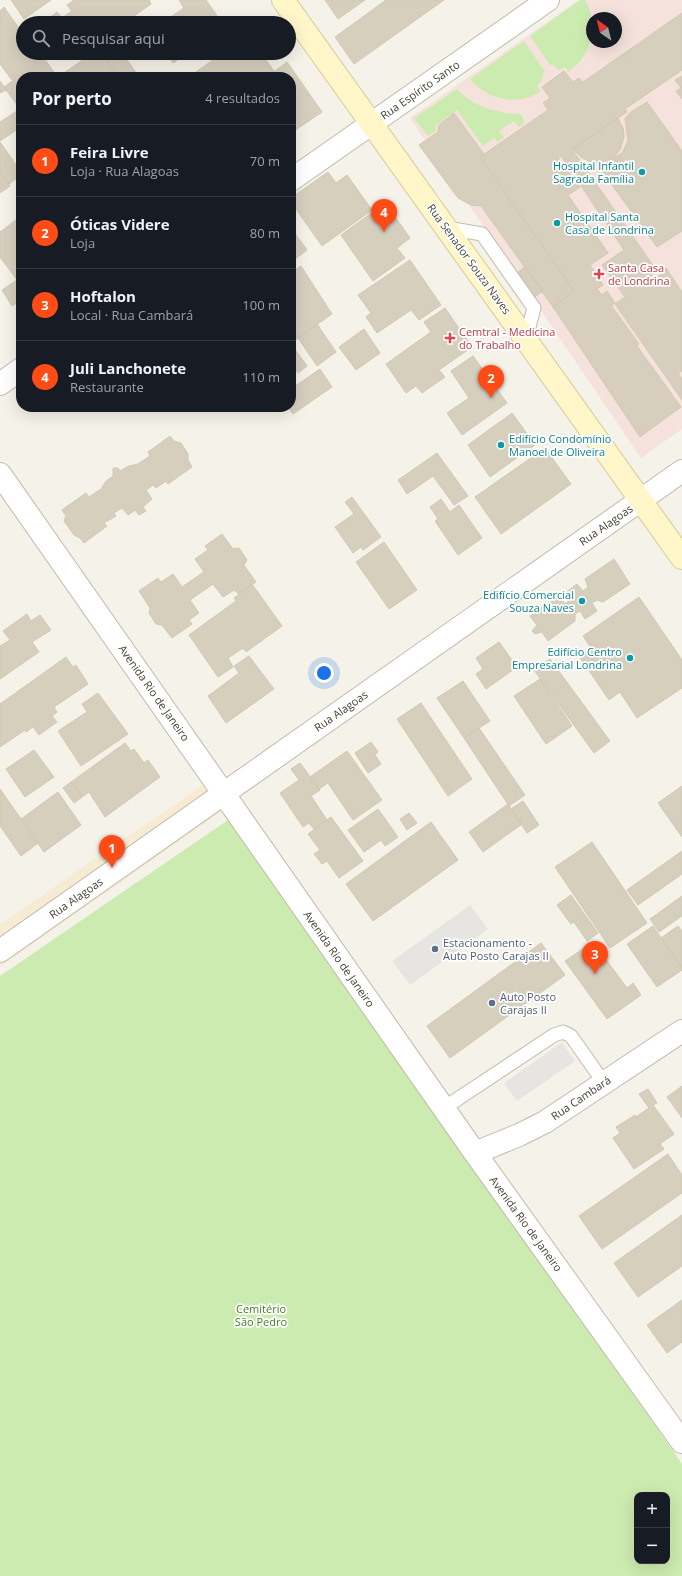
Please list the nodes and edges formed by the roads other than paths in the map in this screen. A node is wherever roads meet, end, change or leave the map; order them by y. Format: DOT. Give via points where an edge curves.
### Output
graph roads {
  1 [pos="283,0"];
  2 [pos="548,0"];
  3 [pos="294,16"];
  4 [pos="296,18"];
  5 [pos="372,124"];
  6 [pos="296,177"];
  7 [pos="16,373"];
  8 [pos="0,384"];
  9 [pos="682,471"];
  10 [pos="0,474"];
  11 [pos="641,500"];
  12 [pos="682,558"];
  13 [pos="224,793"];
  14 [pos="0,951"];
  15 [pos="682,1031"];
  16 [pos="604,1083"];
  17 [pos="444,1108"];
  18 [pos="475,1154"];
  19 [pos="682,1442"];
  1 -- 3 [label="main road, Rua Senador Souza Naves"];
  2 -- 5 [label="street, Rua Espírito Santo"];
  4 -- 5 [label="main road, Rua Senador Souza Naves"];
  5 -- 6 [label="street, Rua Espírito Santo"];
  5 -- 11 [label="main road, Rua Senador Souza Naves"];
  7 -- 8 [label="street"];
  9 -- 11 [label="street, Rua Alagoas"];
  10 -- 13 [label="street, Avenida Rio de Janeiro"];
  11 -- 12 [label="main road, Rua Senador Souza Naves"];
  11 -- 13 [label="street, Rua Alagoas"];
  13 -- 14 [label="street, Rua Alagoas"];
  13 -- 17 [label="street, Avenida Rio de Janeiro"];
  15 -- 16 [label="street, Rua Cambará"];
  16 -- 17 [label="lane" via="571,1036 563,1032 554,1035"];
  16 -- 18 [label="street, Rua Cambará" via="545,1122"];
  17 -- 18 [label="street, Avenida Rio de Janeiro"];
  18 -- 19 [label="street, Avenida Rio de Janeiro"];
}
